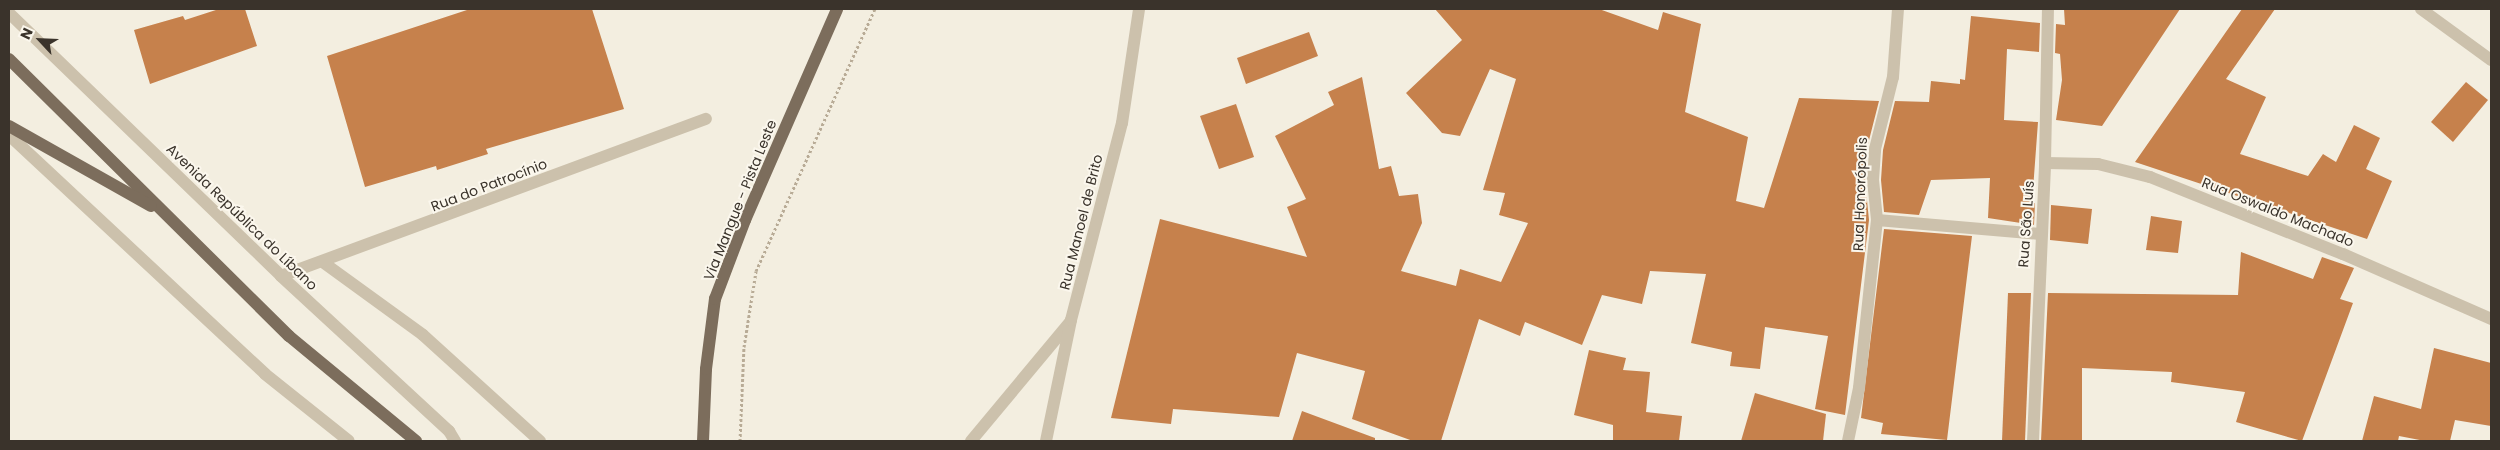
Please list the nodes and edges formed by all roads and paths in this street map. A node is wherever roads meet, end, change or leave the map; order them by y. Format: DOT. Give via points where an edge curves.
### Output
graph roads {
  1 [pos="837,9"];
  2 [pos="875,9"];
  3 [pos="1140,9"];
  4 [pos="1898,9"];
  5 [pos="2048,9"];
  6 [pos="2421,9"];
  7 [pos="9,14"];
  8 [pos="9,59"];
  9 [pos="2491,60"];
  10 [pos="706,119"];
  11 [pos="9,126"];
  12 [pos="9,135"];
  13 [pos="2045,163"];
  14 [pos="165,214"];
  15 [pos="1877,220"];
  16 [pos="2040,234"];
  17 [pos="324,263"];
  18 [pos="281,276"];
  19 [pos="2491,319"];
  20 [pos="1071,320"];
  21 [pos="349,441"];
  22 [pos="416,441"];
  23 [pos="455,441"];
  24 [pos="540,441"];
  25 [pos="702,441"];
  26 [pos="740,441"];
  27 [pos="972,441"];
  28 [pos="1046,441"];
  29 [pos="1848,441"];
  30 [pos="2033,441"];
  1 -- 25 [label="main road, Via Mangue - Pista Leste" via="745,220 715,299 706,369"];
  2 -- 26 [label="path" via="756,271 744,347"];
  3 -- 20 [label="street, Rua Manoel de Brito" via="1122,124"];
  4 -- 15 [label="street, Rua Honorópolis" via="1893,77 1874,149"];
  5 -- 13 [label="street, Rua São Luís"];
  6 -- 9 [label="street"];
  7 -- 18 [label="street, Avenida República do Líbano"];
  8 -- 14 [label="main road"];
  10 -- 17 [label="street, Rua do Patrocínio"];
  11 -- 14 [label="main road"];
  12 -- 21 [label="street" via="264,374"];
  13 -- 16 [label="street, Rua São Luís"];
  13 -- 19 [label="street, Rua Oswaldo Machado" via="2098,164 2150,177 2343,254"];
  14 -- 22 [label="main road" via="288,336"];
  15 -- 16 [label="street"];
  15 -- 29 [label="street, Rua Honorópolis" via="1859,388"];
  16 -- 30 [label="street, Rua São Luís"];
  17 -- 18 [label="street, Rua do Patrocínio"];
  17 -- 24 [label="street" via="423,335"];
  18 -- 23 [label="street, Avenida República do Líbano" via="449,431"];
  20 -- 27 [label="street"];
  20 -- 28 [label="street, Rua Manoel de Brito"];
}
